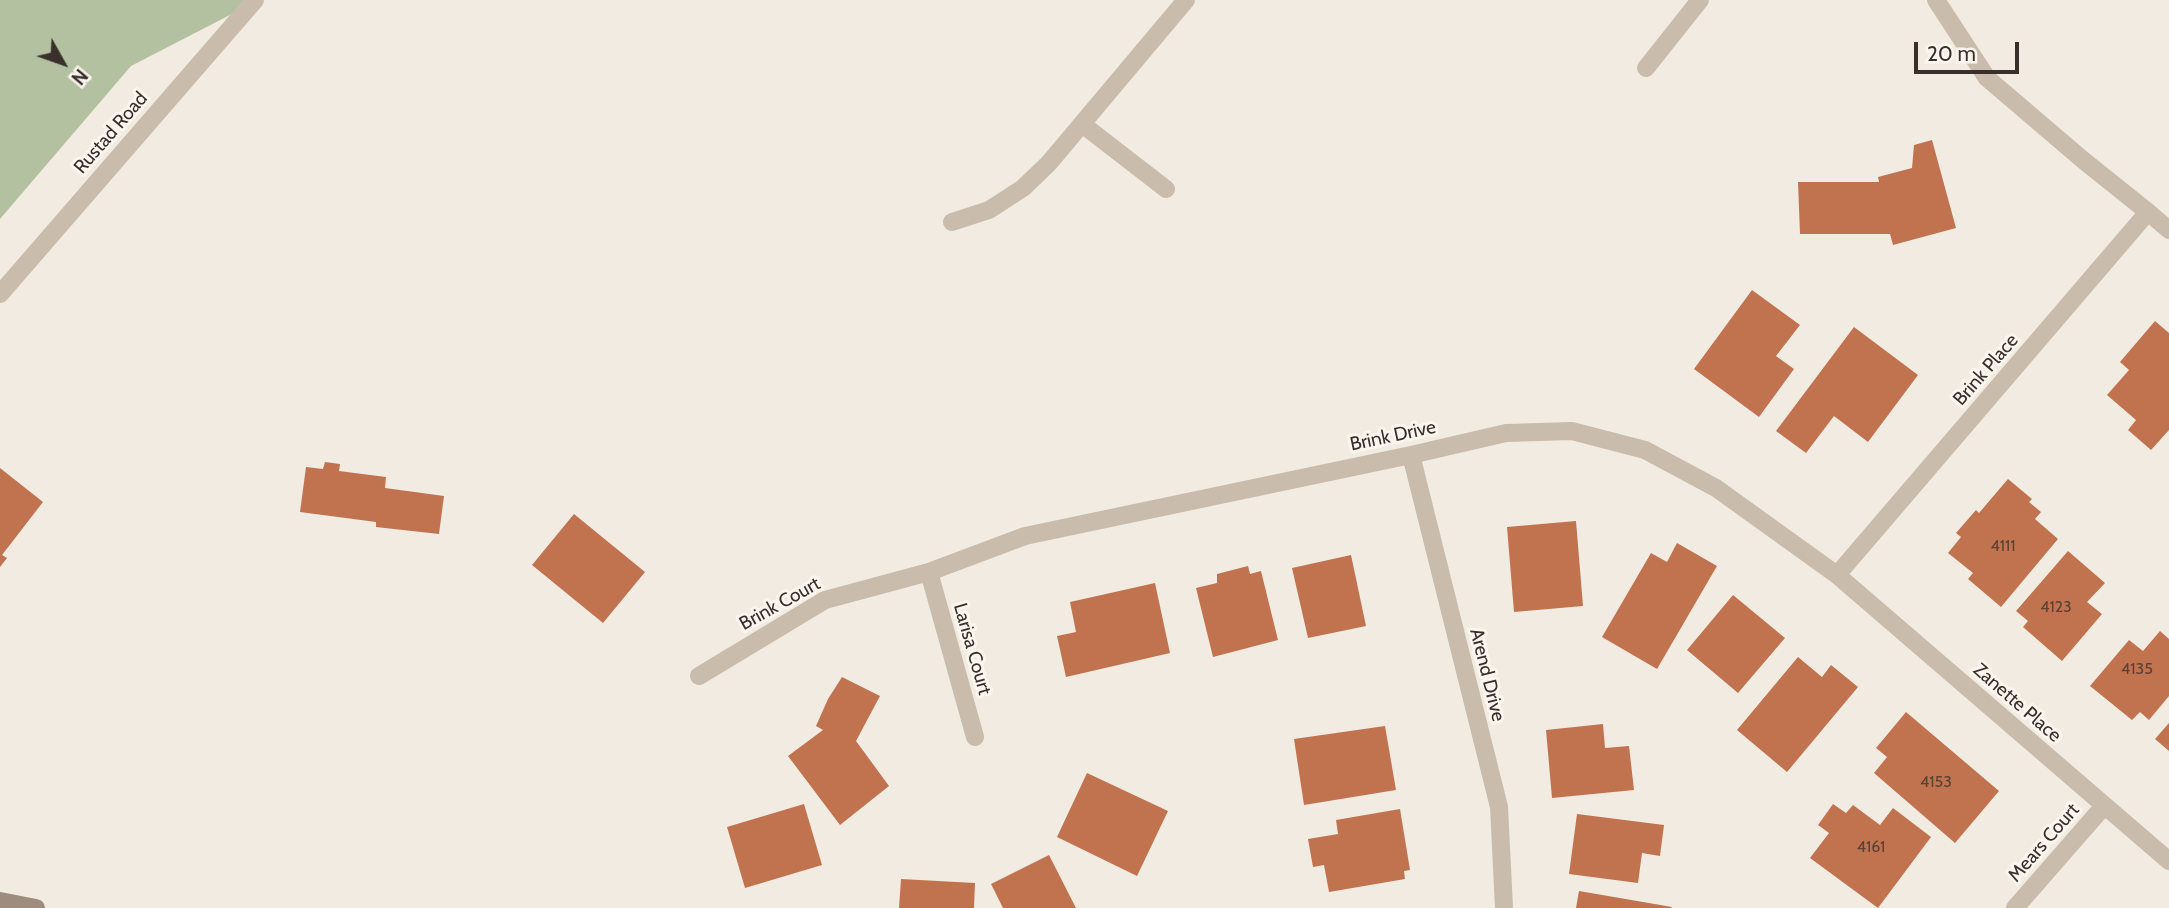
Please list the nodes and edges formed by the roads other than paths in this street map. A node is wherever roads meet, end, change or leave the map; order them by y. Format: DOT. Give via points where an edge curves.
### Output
graph roads {
  1 [pos="255,0"];
  2 [pos="1186,0"];
  3 [pos="1700,0"];
  4 [pos="1936,0"];
  5 [pos="1646,68"];
  6 [pos="1082,124"];
  7 [pos="1166,190"];
  8 [pos="2148,212"];
  9 [pos="951,222"];
  10 [pos="2169,230"];
  11 [pos="0,294"];
  12 [pos="1411,455"];
  13 [pos="929,572"];
  14 [pos="1838,575"];
  15 [pos="699,676"];
  16 [pos="975,737"];
  17 [pos="2104,806"];
  18 [pos="2169,861"];
  19 [pos="0,901"];
  20 [pos="36,908"];
  21 [pos="1504,908"];
  22 [pos="2015,908"];
  1 -- 11 [label="street, Rustad Road"];
  2 -- 6 [label="street"];
  3 -- 5 [label="street"];
  4 -- 8 [label="street" via="1987,78"];
  6 -- 7 [label="street"];
  6 -- 9 [label="street" via="1023,188 989,210"];
  8 -- 10 [label="street"];
  8 -- 14 [label="street, Brink Place"];
  12 -- 13 [label="street, Brink Drive" via="1025,536"];
  12 -- 14 [label="street, Brink Drive" via="1506,433 1572,431 1646,450 1716,488"];
  12 -- 21 [label="street, Arend Drive" via="1499,807"];
  13 -- 15 [label="street, Brink Court" via="825,600"];
  13 -- 16 [label="street, Larisa Court"];
  14 -- 17 [label="street, Zanette Place"];
  17 -- 18 [label="street, Zanette Place"];
  17 -- 22 [label="street, Mears Court"];
  19 -- 20 [label="main road"];
}
